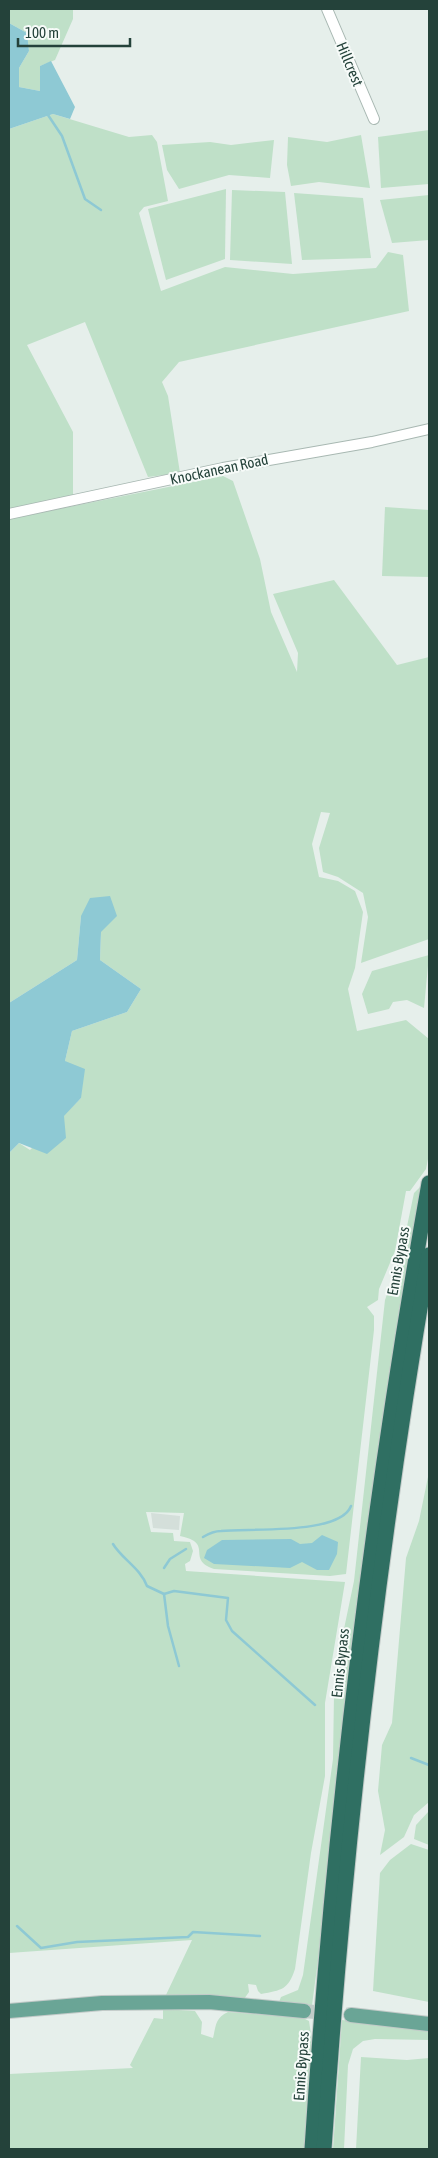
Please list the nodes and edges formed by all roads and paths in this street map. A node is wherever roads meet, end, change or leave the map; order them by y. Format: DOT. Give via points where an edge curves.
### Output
graph roads {
  1 [pos="327,9"];
  2 [pos="374,119"];
  3 [pos="429,429"];
  4 [pos="9,514"];
  5 [pos="429,1183"];
  6 [pos="429,1255"];
  7 [pos="9,2010"];
  8 [pos="304,2011"];
  9 [pos="351,2015"];
  10 [pos="429,2024"];
  11 [pos="312,2149"];
  12 [pos="324,2149"];
  1 -- 2 [label="street, Hillcrest"];
  3 -- 4 [label="street, Knockanean Road" via="222,468"];
  5 -- 11 [label="highway, Ennis Bypass" via="386,1441 362,1622 333,1878"];
  6 -- 12 [label="highway, Ennis Bypass" via="383,1550 358,1758 336,1966"];
  7 -- 8 [label="main road" via="102,2003 209,2002"];
  9 -- 10 [label="main road"];
}
